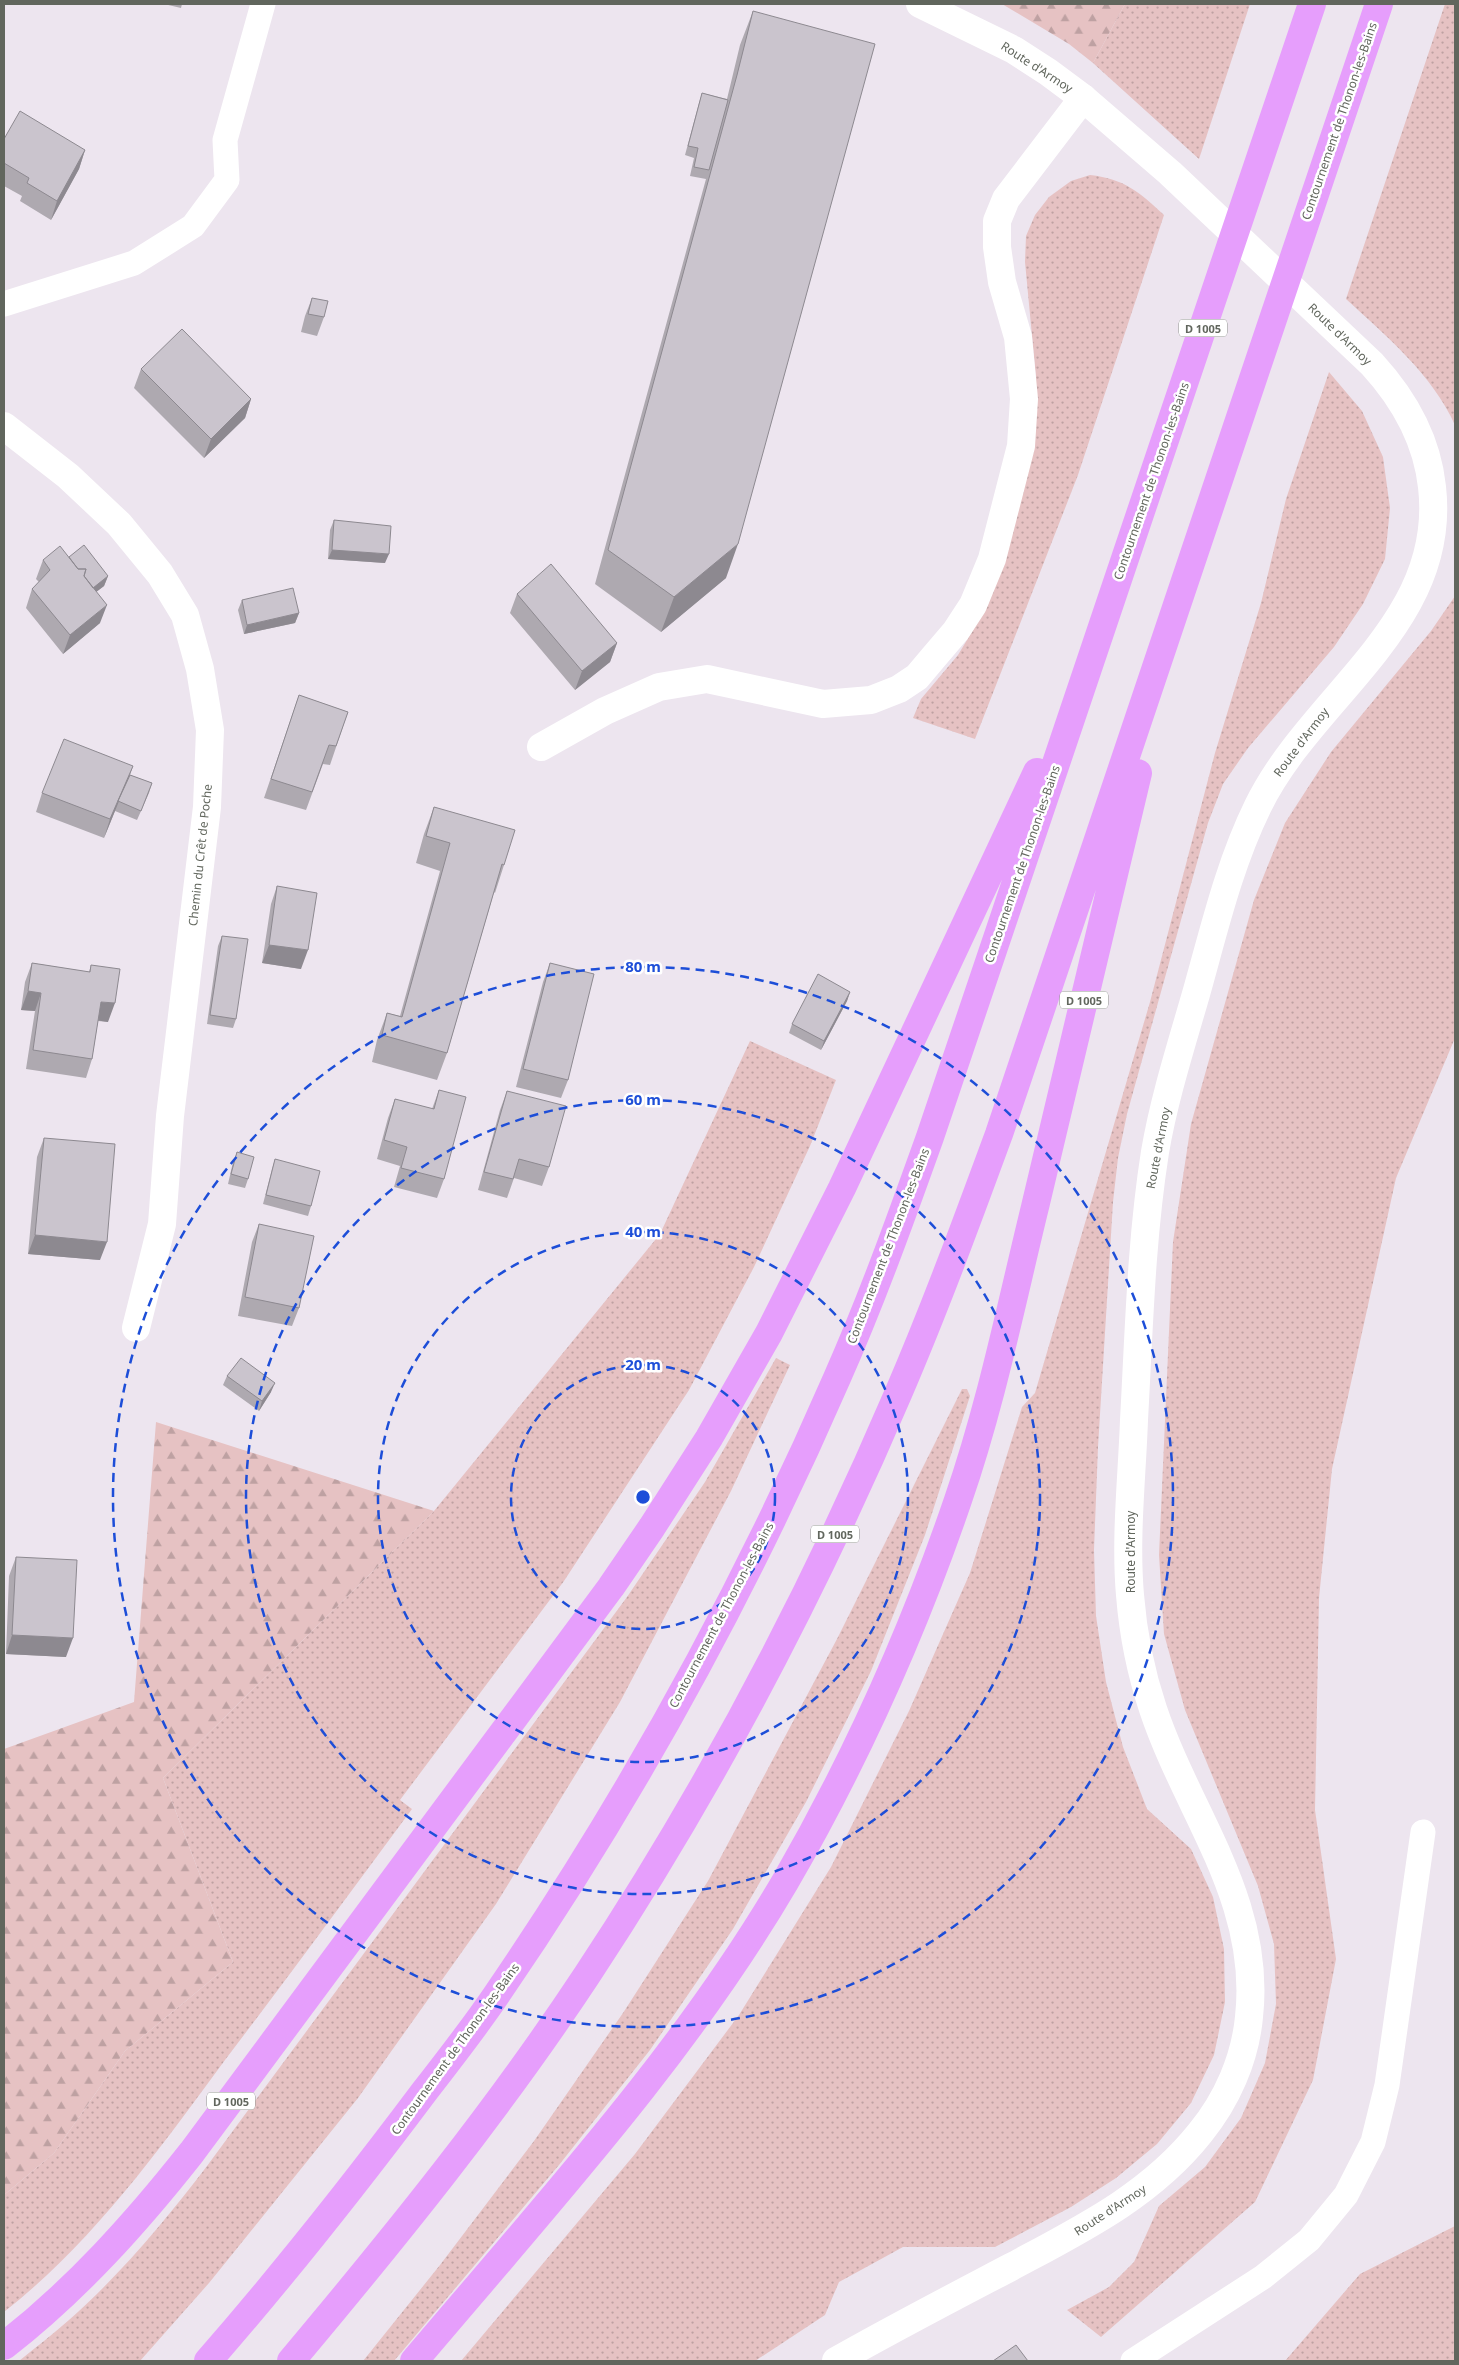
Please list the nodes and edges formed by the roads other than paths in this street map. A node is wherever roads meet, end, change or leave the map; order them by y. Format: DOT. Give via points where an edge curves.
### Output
graph roads {
  1 [pos="263,4"];
  2 [pos="920,4"];
  3 [pos="1312,4"];
  4 [pos="1379,4"];
  5 [pos="1083,98"];
  6 [pos="4,304"];
  7 [pos="4,426"];
  8 [pos="1178,604"];
  9 [pos="1094,653"];
  10 [pos="541,747"];
  11 [pos="136,1328"];
  12 [pos="1423,1832"];
  13 [pos="4,2346"];
  14 [pos="208,2361"];
  15 [pos="291,2361"];
  16 [pos="414,2361"];
  17 [pos="836,2361"];
  18 [pos="1133,2361"];
  1 -- 6 [label="lane" via="225,140 227,180 193,226 134,263"];
  2 -- 5 [label="main road, Route d'Armoy" via="1014,50"];
  3 -- 9 [label="highway, Contournement de Thonon-les-Bains / D 1005"];
  4 -- 8 [label="highway, Contournement de Thonon-les-Bains / D 1005"];
  5 -- 10 [label="main road" via="1006,199 997,221 1002,282 1018,337 1024,399 1021,446 992,559 973,605 956,631 916,677 899,689 871,700 823,704 707,678 659,687 604,711"];
  5 -- 17 [label="main road, Route d'Armoy" via="1170,173 1392,386 1408,411 1430,467 1433,527 1428,557 1404,612 1282,764 1246,830 1212,938 1157,1143 1147,1203 1129,1533 1130,1592 1138,1651 1153,1709 1175,1764 1224,1866 1245,1927 1251,1962 1252,1998 1248,2033 1238,2068 1204,2129 1181,2156 1119,2207"];
  7 -- 11 [label="main road, Chemin du Crêt de Poche" via="68,476 119,524 160,574 185,615 200,669 210,730 207,807 170,1116 162,1224"];
  8 -- 15 [label="highway, Contournement de Thonon-les-Bains / D 1005" via="1000,1134 898,1395 838,1527 762,1677 682,1822 587,1975 483,2122 385,2248"];
  8 -- 16 [label="highway, D 1005" via="990,1395 959,1499 898,1655 858,1744 816,1825 785,1882 724,1977 632,2102"];
  9 -- 13 [label="highway, D 1005" via="846,1180 770,1333 652,1527 574,1638 151,2205 106,2255"];
  9 -- 14 [label="highway, Contournement de Thonon-les-Bains / D 1005" via="888,1254 838,1378 757,1548 690,1678 606,1824 496,1995 354,2186"];
  12 -- 18 [label="lane" via="1387,2085 1373,2142 1346,2195 1309,2240 1263,2276"];
}
